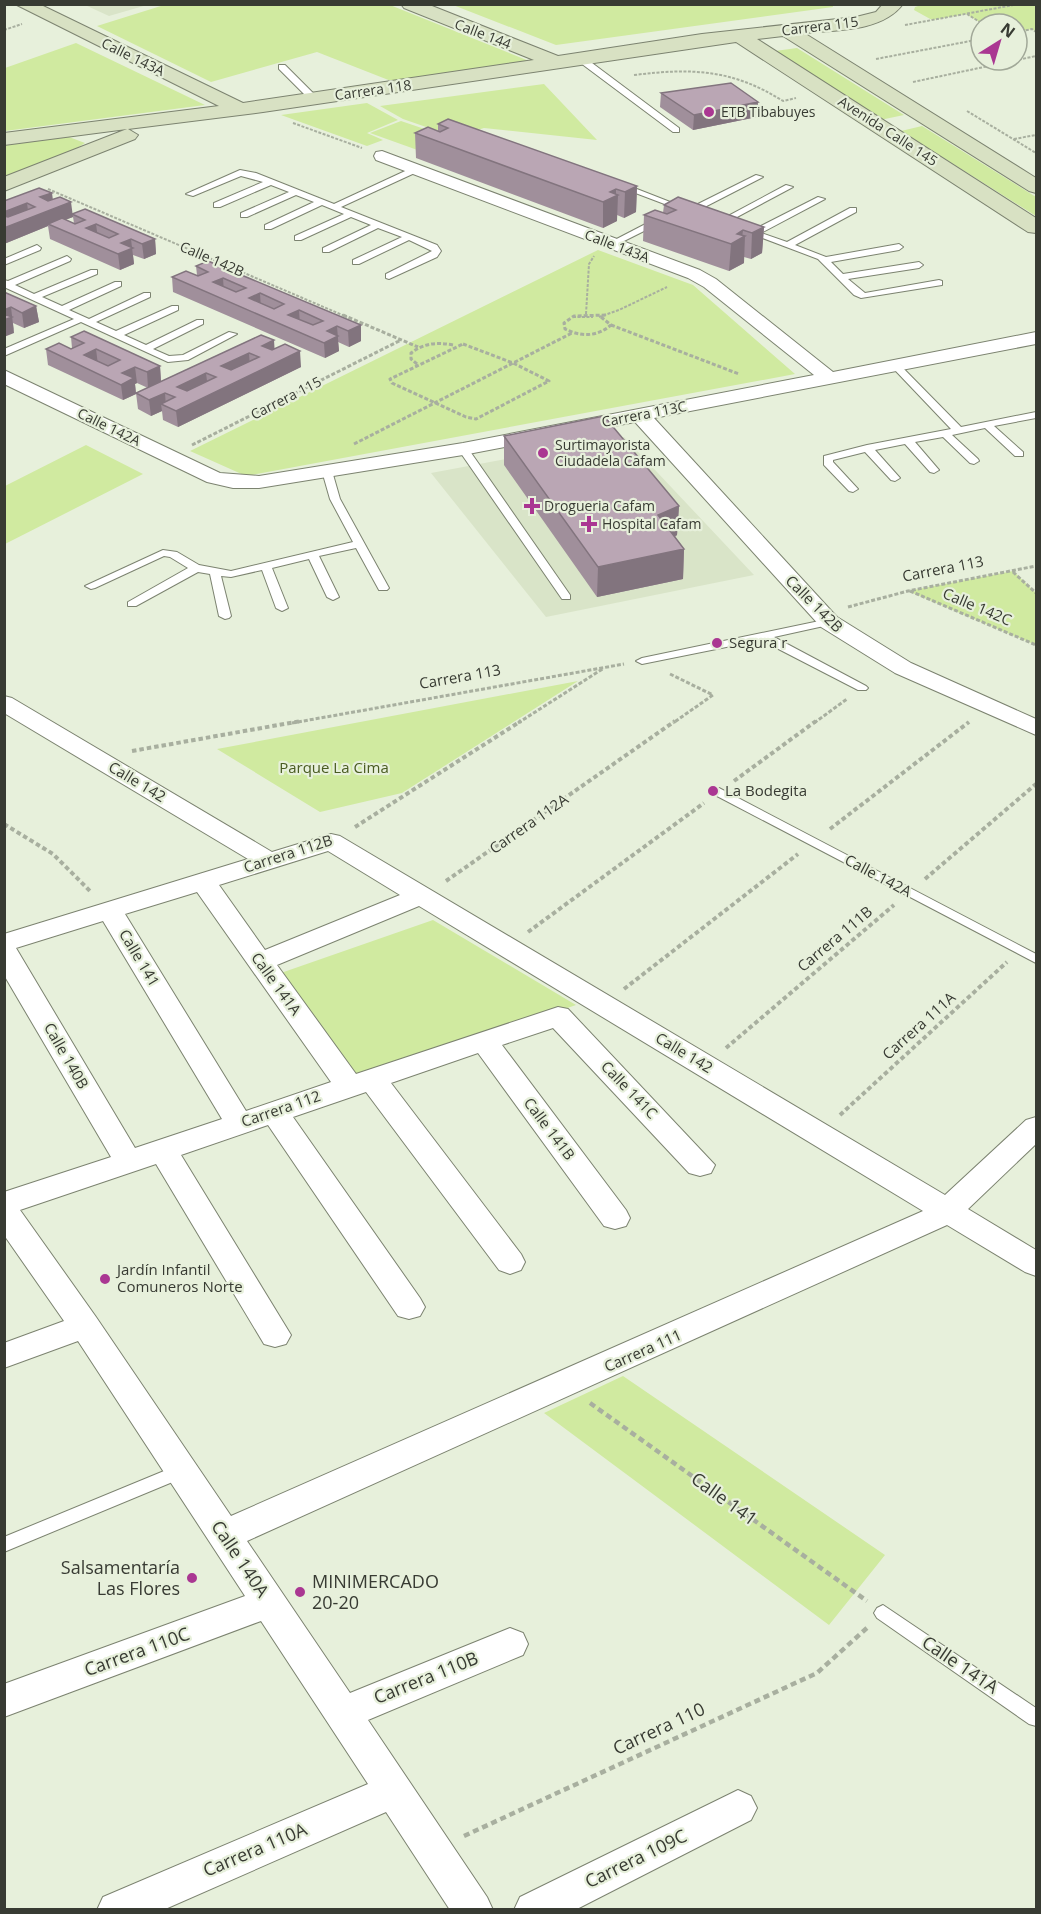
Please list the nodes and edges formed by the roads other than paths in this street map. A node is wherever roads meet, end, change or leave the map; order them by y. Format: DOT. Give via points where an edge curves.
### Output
graph roads {
  1 [pos="24,4"];
  2 [pos="410,4"];
  3 [pos="891,5"];
  4 [pos="786,30"];
  5 [pos="740,36"];
  6 [pos="581,59"];
  7 [pos="557,63"];
  8 [pos="282,68"];
  9 [pos="314,99"];
  10 [pos="246,108"];
  11 [pos="171,118"];
  12 [pos="927,119"];
  13 [pos="884,128"];
  14 [pos="83,129"];
  15 [pos="676,130"];
  16 [pos="4,139"];
  17 [pos="103,145"];
  18 [pos="382,156"];
  19 [pos="416,169"];
  20 [pos="759,177"];
  21 [pos="14,181"];
  22 [pos="271,182"];
  23 [pos="616,184"];
  24 [pos="789,187"];
  25 [pos="1036,187"];
  26 [pos="296,192"];
  27 [pos="190,194"];
  28 [pos="820,199"];
  29 [pos="322,202"];
  30 [pos="217,205"];
  31 [pos="334,207"];
  32 [pos="686,210"];
  33 [pos="854,210"];
  34 [pos="351,214"];
  35 [pos="244,215"];
  36 [pos="701,215"];
  37 [pos="711,219"];
  38 [pos="721,222"];
  39 [pos="378,225"];
  40 [pos="732,226"];
  41 [pos="268,227"];
  42 [pos="1036,227"];
  43 [pos="743,230"];
  44 [pos="754,233"];
  45 [pos="409,237"];
  46 [pos="298,238"];
  47 [pos="611,244"];
  48 [pos="788,245"];
  49 [pos="898,247"];
  50 [pos="37,248"];
  51 [pos="326,249"];
  52 [pos="67,259"];
  53 [pos="826,260"];
  54 [pos="356,261"];
  55 [pos="4,262"];
  56 [pos="919,265"];
  57 [pos="94,272"];
  58 [pos="389,276"];
  59 [pos="843,277"];
  60 [pos="939,282"];
  61 [pos="6,284"];
  62 [pos="118,284"];
  63 [pos="147,295"];
  64 [pos="34,297"];
  65 [pos="175,308"];
  66 [pos="61,310"];
  67 [pos="85,321"];
  68 [pos="200,322"];
  69 [pos="232,334"];
  70 [pos="116,335"];
  71 [pos="1036,338"];
  72 [pos="145,349"];
  73 [pos="4,353"];
  74 [pos="895,366"];
  75 [pos="4,376"];
  76 [pos="829,378"];
  77 [pos="640,415"];
  78 [pos="1034,418"];
  79 [pos="987,425"];
  80 [pos="958,430"];
  81 [pos="945,433"];
  82 [pos="906,440"];
  83 [pos="867,448"];
  84 [pos="463,449"];
  85 [pos="1019,454"];
  86 [pos="974,461"];
  87 [pos="934,470"];
  88 [pos="327,471"];
  89 [pos="214,478"];
  90 [pos="895,478"];
  91 [pos="853,489"];
  92 [pos="358,544"];
  93 [pos="313,555"];
  94 [pos="266,566"];
  95 [pos="196,568"];
  96 [pos="215,573"];
  97 [pos="92,586"];
  98 [pos="383,588"];
  99 [pos="333,597"];
  100 [pos="566,597"];
  101 [pos="132,604"];
  102 [pos="282,608"];
  103 [pos="225,616"];
  104 [pos="825,618"];
  105 [pos="765,637"];
  106 [pos="642,661"];
  107 [pos="862,688"];
  108 [pos="4,703"];
  109 [pos="1036,728"];
  110 [pos="719,792"];
  111 [pos="331,842"];
  112 [pos="269,861"];
  113 [pos="203,882"];
  114 [pos="421,896"];
  115 [pos="110,910"];
  116 [pos="4,943"];
  117 [pos="4,951"];
  118 [pos="1036,959"];
  119 [pos="260,962"];
  120 [pos="558,1016"];
  121 [pos="484,1041"];
  122 [pos="360,1082"];
  123 [pos="274,1112"];
  124 [pos="239,1123"];
  125 [pos="1036,1127"];
  126 [pos="162,1149"];
  127 [pos="128,1161"];
  128 [pos="700,1165"];
  129 [pos="4,1204"];
  130 [pos="4,1211"];
  131 [pos="947,1211"];
  132 [pos="615,1218"];
  133 [pos="510,1262"];
  134 [pos="1036,1264"];
  135 [pos="409,1307"];
  136 [pos="85,1326"];
  137 [pos="275,1335"];
  138 [pos="4,1356"];
  139 [pos="181,1471"];
  140 [pos="224,1535"];
  141 [pos="4,1545"];
  142 [pos="269,1603"];
  143 [pos="883,1613"];
  144 [pos="510,1644"];
  145 [pos="4,1701"];
  146 [pos="342,1713"];
  147 [pos="1036,1718"];
  148 [pos="393,1791"];
  149 [pos="738,1808"];
  150 [pos="117,1910"];
  151 [pos="473,1910"];
  152 [pos="534,1910"];
  1 -- 10 [label="main road, Calle 143A"];
  2 -- 7 [label="main road, Calle 144"];
  3 -- 4 [label="main road, Carrera 115" via="887,12 873,19"];
  4 -- 5 [label="main road, Carrera 115"];
  4 -- 12 [label="main road, Avenida Calle 145"];
  5 -- 6 [label="main road, Carrera 118"];
  5 -- 13 [label="main road, Avenida Calle 145"];
  6 -- 7 [label="main road, Carrera 118"];
  6 -- 15 [label="lane"];
  7 -- 9 [label="main road, Carrera 118"];
  8 -- 9 [label="lane"];
  9 -- 10 [label="main road, Carrera 118"];
  10 -- 11 [label="main road, Carrera 118"];
  11 -- 14 [label="main road, Carrera 118"];
  11 -- 17 [label="main road"];
  12 -- 13 [label="main road"];
  12 -- 25 [label="main road, Avenida Calle 145"];
  13 -- 42 [label="main road, Avenida Calle 145"];
  14 -- 16 [label="main road, Carrera 118"];
  14 -- 17 [label="main road" via="101,135"];
  17 -- 21 [label="main road"];
  18 -- 19 [label="street, Calle 143A"];
  19 -- 31 [label="lane"];
  19 -- 47 [label="street, Calle 143A"];
  20 -- 32 [label="lane"];
  22 -- 26 [label="lane"];
  22 -- 27 [label="lane" via="240,173"];
  22 -- 30 [label="lane"];
  23 -- 32 [label="lane"];
  24 -- 38 [label="lane"];
  26 -- 29 [label="lane"];
  26 -- 35 [label="lane"];
  28 -- 44 [label="lane"];
  29 -- 31 [label="lane"];
  29 -- 41 [label="lane"];
  31 -- 34 [label="lane"];
  32 -- 36 [label="lane"];
  32 -- 47 [label="lane"];
  33 -- 48 [label="lane"];
  34 -- 39 [label="lane"];
  34 -- 46 [label="lane"];
  37 -- 38 [label="lane"];
  38 -- 40 [label="lane"];
  39 -- 45 [label="lane"];
  39 -- 51 [label="lane"];
  43 -- 44 [label="lane"];
  44 -- 48 [label="lane"];
  45 -- 54 [label="lane"];
  45 -- 58 [label="lane" via="437,251"];
  47 -- 76 [label="street, Calle 143A" via="710,283"];
  48 -- 53 [label="lane"];
  49 -- 53 [label="lane"];
  50 -- 55 [label="lane"];
  52 -- 61 [label="lane"];
  53 -- 59 [label="lane"];
  56 -- 59 [label="lane"];
  57 -- 64 [label="lane"];
  59 -- 60 [label="lane" via="864,296"];
  61 -- 64 [label="lane"];
  62 -- 66 [label="lane"];
  63 -- 67 [label="lane"];
  64 -- 66 [label="lane"];
  65 -- 70 [label="lane"];
  66 -- 67 [label="lane"];
  67 -- 70 [label="lane"];
  67 -- 73 [label="lane"];
  68 -- 72 [label="lane"];
  69 -- 72 [label="lane" via="178,361"];
  70 -- 72 [label="lane"];
  71 -- 74 [label="street, Carrera 113C"];
  74 -- 76 [label="street, Carrera 113C"];
  74 -- 80 [label="lane"];
  75 -- 89 [label="street, Calle 142A"];
  76 -- 77 [label="street, Carrera 113C"];
  77 -- 84 [label="street, Carrera 113C"];
  77 -- 104 [label="street, Calle 142B"];
  78 -- 79 [label="lane"];
  79 -- 80 [label="lane"];
  79 -- 85 [label="lane"];
  80 -- 81 [label="lane"];
  81 -- 82 [label="lane"];
  81 -- 86 [label="lane"];
  82 -- 83 [label="lane"];
  82 -- 87 [label="lane"];
  83 -- 90 [label="lane"];
  83 -- 91 [label="lane" via="828,458 828,463"];
  84 -- 88 [label="street, Carrera 113C"];
  84 -- 100 [label="lane"];
  88 -- 89 [label="street, Carrera 113C" via="259,482"];
  88 -- 92 [label="lane" via="335,499"];
  92 -- 93 [label="lane"];
  92 -- 98 [label="lane"];
  93 -- 94 [label="lane"];
  93 -- 99 [label="lane"];
  94 -- 96 [label="lane" via="231,574"];
  94 -- 102 [label="lane"];
  95 -- 96 [label="lane"];
  95 -- 97 [label="lane" via="173,554 163,554"];
  95 -- 101 [label="lane"];
  96 -- 103 [label="lane"];
  104 -- 105 [label="lane"];
  104 -- 109 [label="street, Calle 142B" via="849,638 896,663"];
  105 -- 106 [label="lane"];
  105 -- 107 [label="lane"];
  108 -- 112 [label="street, Calle 142"];
  110 -- 118 [label="lane, Calle 142A"];
  111 -- 112 [label="street, Carrera 112B"];
  111 -- 114 [label="street, Calle 142"];
  112 -- 113 [label="street, Carrera 112B"];
  113 -- 115 [label="street, Carrera 112B"];
  113 -- 119 [label="street, Calle 141A"];
  114 -- 119 [label="street"];
  114 -- 131 [label="street, Calle 142"];
  115 -- 116 [label="street, Carrera 112B"];
  115 -- 124 [label="street, Calle 141"];
  117 -- 127 [label="street, Calle 140B"];
  119 -- 122 [label="street, Calle 141A"];
  120 -- 121 [label="street, Carrera 112"];
  120 -- 128 [label="street, Calle 141C"];
  121 -- 122 [label="street, Carrera 112"];
  121 -- 132 [label="street, Calle 141B"];
  122 -- 123 [label="street, Carrera 112"];
  122 -- 133 [label="street, Calle 141A"];
  123 -- 124 [label="street, Carrera 112"];
  123 -- 135 [label="street"];
  124 -- 126 [label="street, Carrera 112"];
  125 -- 131 [label="street, Carrera 111"];
  126 -- 127 [label="street, Carrera 112"];
  126 -- 137 [label="street"];
  127 -- 129 [label="street, Carrera 112"];
  130 -- 136 [label="street, Calle 140A"];
  131 -- 134 [label="street, Calle 142"];
  131 -- 140 [label="street, Carrera 111" via="919,1227"];
  136 -- 138 [label="street"];
  136 -- 139 [label="street, Calle 140A"];
  139 -- 140 [label="street, Calle 140A"];
  139 -- 141 [label="lane"];
  140 -- 142 [label="street, Calle 140A"];
  142 -- 145 [label="street, Carrera 110C"];
  142 -- 146 [label="street, Calle 140A"];
  143 -- 147 [label="lane, Calle 141A"];
  144 -- 146 [label="street, Carrera 110B"];
  146 -- 148 [label="street, Calle 140A"];
  148 -- 150 [label="street, Carrera 110A"];
  148 -- 151 [label="street, Calle 140A"];
  149 -- 152 [label="street, Carrera 109C"];
}
